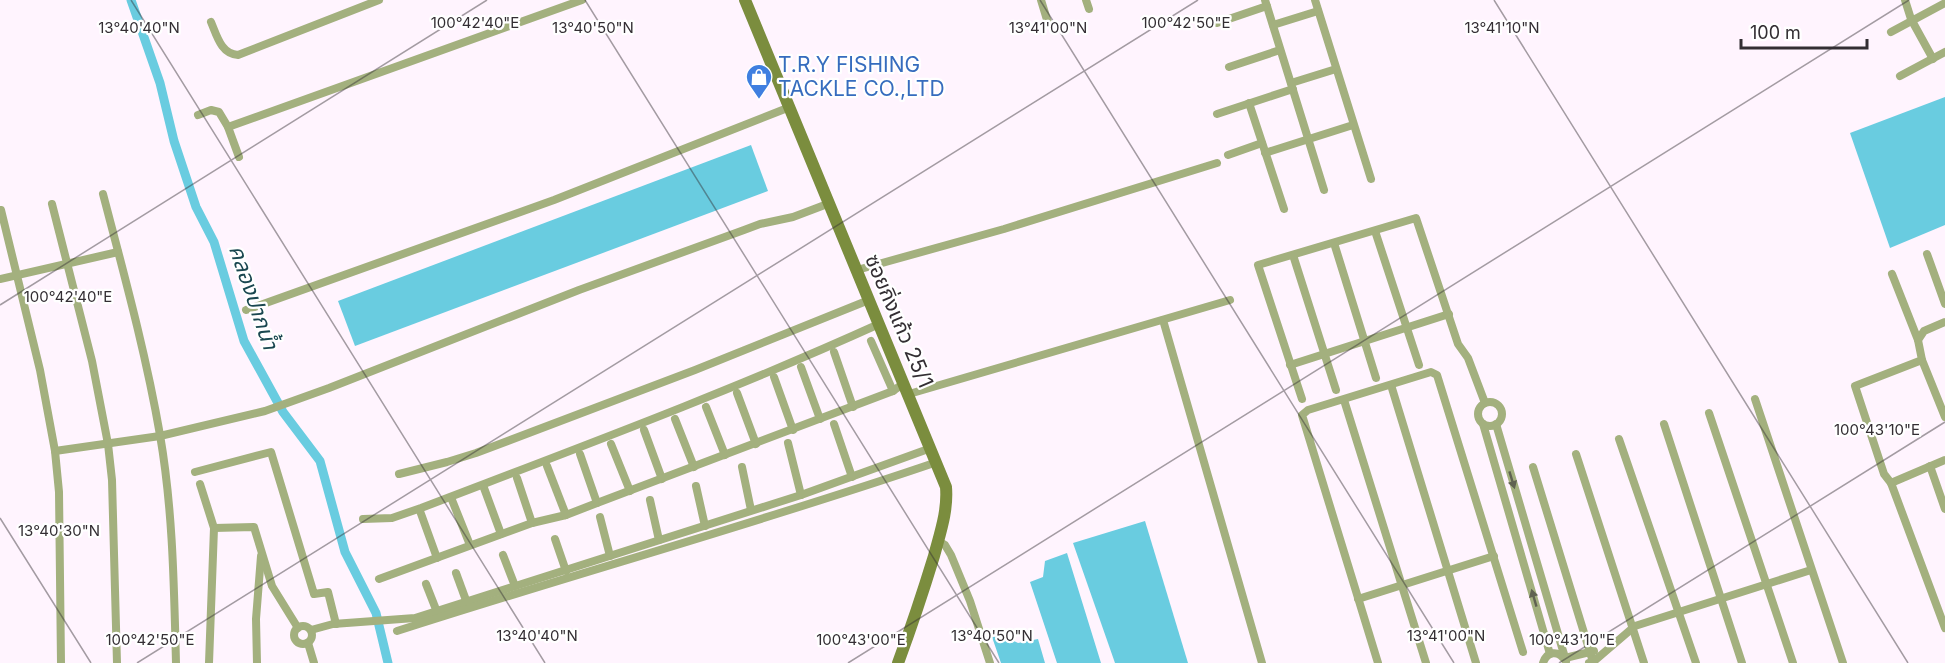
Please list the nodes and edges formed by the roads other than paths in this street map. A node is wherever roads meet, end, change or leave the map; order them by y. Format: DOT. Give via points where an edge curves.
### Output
graph roads {
  1 [pos="379,0"];
  2 [pos="582,0"];
  3 [pos="746,0"];
  4 [pos="1041,0"];
  5 [pos="1315,0"];
  6 [pos="1905,0"];
  7 [pos="1266,3"];
  8 [pos="1945,3"];
  9 [pos="1318,11"];
  10 [pos="1912,21"];
  11 [pos="211,22"];
  12 [pos="1048,23"];
  13 [pos="1217,23"];
  14 [pos="1273,25"];
  15 [pos="1891,32"];
  16 [pos="1280,50"];
  17 [pos="1945,52"];
  18 [pos="1933,59"];
  19 [pos="1228,67"];
  20 [pos="1336,69"];
  21 [pos="1900,76"];
  22 [pos="1292,86"];
  23 [pos="1249,103"];
  24 [pos="790,106"];
  25 [pos="1217,114"];
  26 [pos="198,115"];
  27 [pos="1353,125"];
  28 [pos="228,128"];
  29 [pos="1309,139"];
  30 [pos="1262,144"];
  31 [pos="1265,153"];
  32 [pos="1228,155"];
  33 [pos="239,157"];
  34 [pos="1217,164"];
  35 [pos="1371,179"];
  36 [pos="1324,190"];
  37 [pos="103,194"];
  38 [pos="830,203"];
  39 [pos="52,204"];
  40 [pos="1284,209"];
  41 [pos="1,210"];
  42 [pos="1375,231"];
  43 [pos="1334,243"];
  44 [pos="118,252"];
  45 [pos="1927,254"];
  46 [pos="1293,255"];
  47 [pos="67,265"];
  48 [pos="857,270"];
  49 [pos="1892,274"];
  50 [pos="16,275"];
  51 [pos="0,279"];
  52 [pos="870,300"];
  53 [pos="1230,300"];
  54 [pos="1945,304"];
  55 [pos="246,310"];
  56 [pos="1449,314"];
  57 [pos="1163,320"];
  58 [pos="1945,322"];
  59 [pos="879,324"];
  60 [pos="1407,327"];
  61 [pos="871,340"];
  62 [pos="1918,340"];
  63 [pos="1365,341"];
  64 [pos="834,352"];
  65 [pos="1323,354"];
  66 [pos="1922,360"];
  67 [pos="1290,365"];
  68 [pos="1419,365"];
  69 [pos="801,367"];
  70 [pos="774,377"];
  71 [pos="1376,378"];
  72 [pos="1391,385"];
  73 [pos="906,388"];
  74 [pos="1336,390"];
  75 [pos="893,391"];
  76 [pos="737,393"];
  77 [pos="1302,399"];
  78 [pos="1755,399"];
  79 [pos="1344,400"];
  80 [pos="1485,403"];
  81 [pos="706,407"];
  82 [pos="852,407"];
  83 [pos="1709,413"];
  84 [pos="1945,417"];
  85 [pos="675,419"];
  86 [pos="820,419"];
  87 [pos="834,424"];
  88 [pos="1484,424"];
  89 [pos="1496,424"];
  90 [pos="1664,424"];
  91 [pos="644,430"];
  92 [pos="793,430"];
  93 [pos="160,436"];
  94 [pos="1619,439"];
  95 [pos="788,443"];
  96 [pos="108,444"];
  97 [pos="611,444"];
  98 [pos="756,444"];
  99 [pos="931,448"];
  100 [pos="55,451"];
  101 [pos="579,454"];
  102 [pos="1576,454"];
  103 [pos="725,455"];
  104 [pos="1945,460"];
  105 [pos="937,462"];
  106 [pos="547,466"];
  107 [pos="1930,466"];
  108 [pos="694,467"];
  109 [pos="742,467"];
  110 [pos="1533,467"];
  111 [pos="195,472"];
  112 [pos="399,474"];
  113 [pos="852,477"];
  114 [pos="517,478"];
  115 [pos="662,479"];
  116 [pos="1891,483"];
  117 [pos="200,484"];
  118 [pos="696,486"];
  119 [pos="484,488"];
  120 [pos="630,491"];
  121 [pos="801,495"];
  122 [pos="452,500"];
  123 [pos="650,500"];
  124 [pos="597,503"];
  125 [pos="1945,509"];
  126 [pos="751,510"];
  127 [pos="420,511"];
  128 [pos="566,514"];
  129 [pos="600,517"];
  130 [pos="363,519"];
  131 [pos="532,523"];
  132 [pos="705,526"];
  133 [pos="214,528"];
  134 [pos="501,534"];
  135 [pos="555,539"];
  136 [pos="659,540"];
  137 [pos="938,541"];
  138 [pos="470,545"];
  139 [pos="1532,546"];
  140 [pos="1520,548"];
  141 [pos="261,550"];
  142 [pos="503,555"];
  143 [pos="610,556"];
  144 [pos="1494,556"];
  145 [pos="437,558"];
  146 [pos="1449,569"];
  147 [pos="1811,570"];
  148 [pos="566,571"];
  149 [pos="456,573"];
  150 [pos="379,579"];
  151 [pos="426,584"];
  152 [pos="1767,584"];
  153 [pos="1402,585"];
  154 [pos="515,586"];
  155 [pos="1721,598"];
  156 [pos="1358,599"];
  157 [pos="466,603"];
  158 [pos="437,612"];
  159 [pos="1678,612"];
  160 [pos="334,624"];
  161 [pos="298,628"];
  162 [pos="1633,628"];
  163 [pos="1945,628"];
  164 [pos="310,630"];
  165 [pos="397,631"];
  166 [pos="308,643"];
  167 [pos="1590,651"];
  168 [pos="1523,652"];
  169 [pos="1604,653"];
  170 [pos="1550,654"];
  171 [pos="1566,660"];
  172 [pos="1591,662"];
  173 [pos="61,663"];
  174 [pos="117,663"];
  175 [pos="176,663"];
  176 [pos="209,663"];
  177 [pos="257,663"];
  178 [pos="314,663"];
  179 [pos="898,663"];
  180 [pos="990,663"];
  181 [pos="1262,663"];
  182 [pos="1378,663"];
  183 [pos="1426,663"];
  184 [pos="1476,663"];
  185 [pos="1543,663"];
  186 [pos="1644,663"];
  187 [pos="1696,663"];
  188 [pos="1742,663"];
  189 [pos="1793,663"];
  190 [pos="1843,663"];
  1 -- 11 [label="street" via="238,55 225,51"];
  2 -- 28 [label="street"];
  3 -- 24 [label="street, ซอยกิ่งแก้ว 25/1"];
  4 -- 12 [label="street"];
  5 -- 9 [label="street"];
  6 -- 10 [label="street"];
  7 -- 13 [label="street"];
  7 -- 14 [label="street"];
  8 -- 10 [label="street"];
  9 -- 14 [label="street"];
  9 -- 20 [label="street"];
  10 -- 15 [label="street"];
  10 -- 18 [label="street"];
  14 -- 16 [label="street"];
  16 -- 19 [label="street"];
  16 -- 22 [label="street"];
  17 -- 18 [label="street"];
  18 -- 21 [label="street"];
  20 -- 22 [label="street"];
  20 -- 27 [label="street"];
  22 -- 23 [label="street"];
  22 -- 29 [label="street"];
  23 -- 25 [label="street"];
  23 -- 30 [label="street"];
  24 -- 38 [label="street, ซอยกิ่งแก้ว 25/1"];
  24 -- 55 [label="street" via="554,200"];
  26 -- 28 [label="street" via="215,110"];
  27 -- 29 [label="street"];
  27 -- 35 [label="street"];
  28 -- 33 [label="street"];
  29 -- 31 [label="street"];
  29 -- 36 [label="street"];
  30 -- 31 [label="street"];
  30 -- 32 [label="street"];
  31 -- 40 [label="street"];
  34 -- 48 [label="street"];
  37 -- 44 [label="street"];
  38 -- 48 [label="street, ซอยกิ่งแก้ว 25/1"];
  38 -- 93 [label="street" via="760,224 579,290 265,411"];
  39 -- 47 [label="street"];
  41 -- 50 [label="street"];
  42 -- 43 [label="street"];
  42 -- 56 [label="street" via="1416,218"];
  42 -- 60 [label="street"];
  43 -- 46 [label="street"];
  43 -- 63 [label="street"];
  44 -- 47 [label="street"];
  44 -- 93 [label="street"];
  45 -- 54 [label="street"];
  46 -- 65 [label="street"];
  46 -- 67 [label="street" via="1258,265"];
  47 -- 50 [label="street"];
  47 -- 96 [label="street"];
  48 -- 52 [label="street, ซอยกิ่งแก้ว 25/1"];
  49 -- 62 [label="street"];
  50 -- 51 [label="street"];
  50 -- 100 [label="street"];
  52 -- 59 [label="street, ซอยกิ่งแก้ว 25/1"];
  52 -- 112 [label="street" via="476,453"];
  53 -- 57 [label="street"];
  56 -- 60 [label="street"];
  56 -- 80 [label="street"];
  57 -- 73 [label="street"];
  57 -- 181 [label="street"];
  58 -- 62 [label="street" via="1924,332"];
  59 -- 73 [label="street, ซอยกิ่งแก้ว 25/1"];
  59 -- 130 [label="street" via="711,397 421,508 392,518"];
  60 -- 63 [label="street"];
  60 -- 68 [label="street"];
  61 -- 75 [label="street"];
  62 -- 66 [label="street"];
  63 -- 65 [label="street"];
  63 -- 71 [label="street"];
  64 -- 82 [label="street"];
  65 -- 67 [label="street"];
  65 -- 74 [label="street"];
  66 -- 84 [label="street"];
  66 -- 116 [label="street" via="1856,386 1884,474"];
  67 -- 77 [label="street"];
  69 -- 86 [label="street"];
  70 -- 92 [label="street"];
  72 -- 79 [label="street"];
  72 -- 144 [label="street" via="1431,372 1437,375"];
  72 -- 146 [label="street"];
  73 -- 75 [label="street"];
  73 -- 99 [label="street, ซอยกิ่งแก้ว 25/1"];
  75 -- 82 [label="street"];
  76 -- 98 [label="street"];
  78 -- 147 [label="street"];
  79 -- 153 [label="street"];
  79 -- 156 [label="street" via="1303,412 1302,417"];
  80 -- 88 [label="street" via="1478,413"];
  80 -- 89 [label="street" via="1499,407 1501,416"];
  81 -- 103 [label="street"];
  82 -- 86 [label="street"];
  83 -- 152 [label="street"];
  85 -- 108 [label="street"];
  86 -- 92 [label="street"];
  87 -- 113 [label="street"];
  88 -- 89 [label="street"];
  88 -- 140 [label="street"];
  89 -- 139 [label="street, one-way"];
  90 -- 155 [label="street"];
  91 -- 115 [label="street"];
  92 -- 98 [label="street"];
  93 -- 96 [label="street"];
  93 -- 175 [label="street" via="172,539"];
  94 -- 159 [label="street"];
  95 -- 121 [label="street"];
  96 -- 100 [label="street"];
  96 -- 174 [label="street"];
  97 -- 120 [label="street"];
  98 -- 103 [label="street"];
  99 -- 105 [label="street, ซอยกิ่งแก้ว 25/1"];
  99 -- 113 [label="street"];
  100 -- 173 [label="street"];
  101 -- 124 [label="street"];
  102 -- 162 [label="street"];
  103 -- 108 [label="street"];
  104 -- 107 [label="street"];
  105 -- 137 [label="street, ซอยกิ่งแก้ว 25/1" via="947,502"];
  105 -- 165 [label="street"];
  106 -- 128 [label="street"];
  107 -- 116 [label="street"];
  107 -- 125 [label="street"];
  108 -- 115 [label="street"];
  109 -- 126 [label="street"];
  110 -- 167 [label="street"];
  111 -- 160 [label="street" via="271,452 314,594 328,592"];
  113 -- 121 [label="street"];
  114 -- 131 [label="street"];
  115 -- 120 [label="street"];
  116 -- 163 [label="street"];
  117 -- 133 [label="street"];
  118 -- 132 [label="street"];
  119 -- 134 [label="street"];
  120 -- 124 [label="street"];
  121 -- 126 [label="street"];
  122 -- 138 [label="street"];
  123 -- 136 [label="street"];
  124 -- 128 [label="street"];
  126 -- 132 [label="street"];
  127 -- 145 [label="street"];
  128 -- 131 [label="street"];
  129 -- 143 [label="street"];
  131 -- 134 [label="street"];
  132 -- 136 [label="street"];
  133 -- 141 [label="street" via="254,527"];
  133 -- 176 [label="street"];
  134 -- 138 [label="street"];
  135 -- 148 [label="street"];
  136 -- 143 [label="street"];
  137 -- 179 [label="street, ซอยกิ่งแก้ว 25/1"];
  137 -- 180 [label="street" via="951,555"];
  138 -- 145 [label="street"];
  139 -- 140 [label="street"];
  139 -- 171 [label="street"];
  170 -- 140 [label="street, one-way"];
  141 -- 161 [label="street" via="272,586"];
  141 -- 177 [label="street"];
  142 -- 154 [label="street"];
  143 -- 148 [label="street"];
  144 -- 146 [label="street"];
  144 -- 168 [label="street"];
  145 -- 150 [label="street"];
  146 -- 153 [label="street"];
  146 -- 184 [label="street"];
  147 -- 152 [label="street"];
  147 -- 190 [label="street"];
  148 -- 154 [label="street"];
  149 -- 157 [label="street"];
  151 -- 158 [label="street"];
  152 -- 155 [label="street"];
  152 -- 189 [label="street"];
  153 -- 156 [label="street"];
  153 -- 183 [label="street"];
  154 -- 157 [label="street"];
  155 -- 159 [label="street"];
  155 -- 188 [label="street"];
  156 -- 182 [label="street"];
  157 -- 158 [label="street"];
  158 -- 160 [label="street" via="415,618"];
  159 -- 162 [label="street"];
  159 -- 187 [label="street"];
  160 -- 164 [label="street"];
  161 -- 164 [label="street"];
  161 -- 166 [label="street" via="296,640"];
  162 -- 169 [label="street"];
  162 -- 186 [label="street"];
  164 -- 166 [label="street" via="312,637"];
  166 -- 178 [label="street"];
  167 -- 169 [label="street"];
  167 -- 171 [label="street"];
  167 -- 172 [label="street"];
  169 -- 172 [label="street"];
  170 -- 171 [label="street" via="1560,654"];
  170 -- 185 [label="street"];
}
